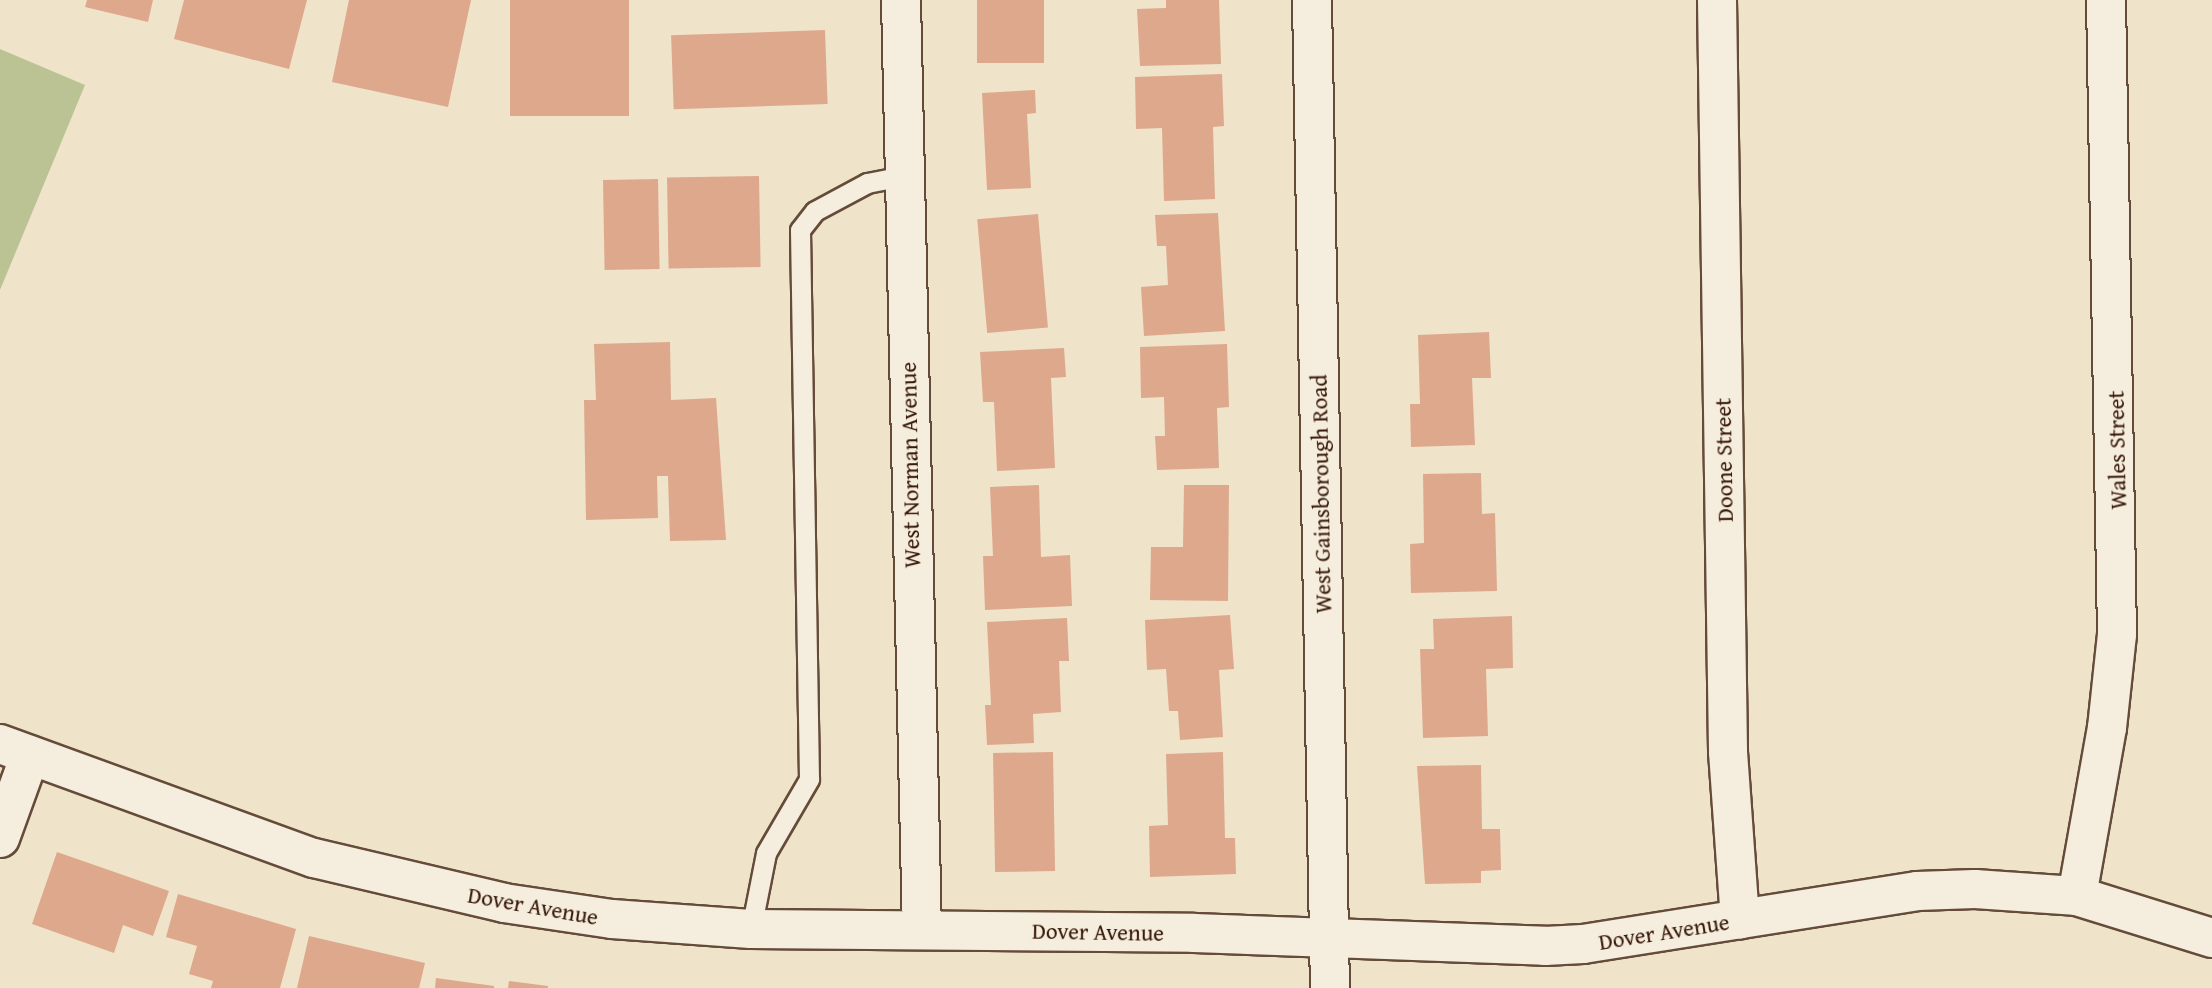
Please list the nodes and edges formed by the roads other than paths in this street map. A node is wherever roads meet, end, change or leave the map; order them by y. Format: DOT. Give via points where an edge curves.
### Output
graph roads {
  1 [pos="901,0"];
  2 [pos="1312,0"];
  3 [pos="1717,0"];
  4 [pos="2106,0"];
  5 [pos="904,176"];
  6 [pos="15,750"];
  7 [pos="0,838"];
  8 [pos="2077,897"];
  9 [pos="1740,920"];
  10 [pos="751,929"];
  11 [pos="922,929"];
  12 [pos="2212,938"];
  13 [pos="1329,942"];
  14 [pos="1330,988"];
  1 -- 5 [label="street, West Norman Avenue"];
  2 -- 13 [label="street, West Gainsborough Road"];
  3 -- 9 [label="street, Doone Street" via="1728,738"];
  4 -- 8 [label="street, Wales Street" via="2117,635 2107,728"];
  5 -- 10 [label="lane" via="867,183 815,211 800,230 809,779 766,853"];
  5 -- 11 [label="street, West Norman Avenue"];
  6 -- 7 [label="street"];
  6 -- 10 [label="street, Dover Avenue" via="314,858 430,887 612,919"];
  8 -- 9 [label="street, Dover Avenue" via="1917,891"];
  8 -- 12 [label="street, Dover Avenue"];
  9 -- 13 [label="street, Dover Avenue" via="1558,946"];
  10 -- 11 [label="street, Dover Avenue"];
  11 -- 13 [label="street, Dover Avenue" via="1194,933"];
  13 -- 14 [label="street, West Gainsborough Road"];
}
